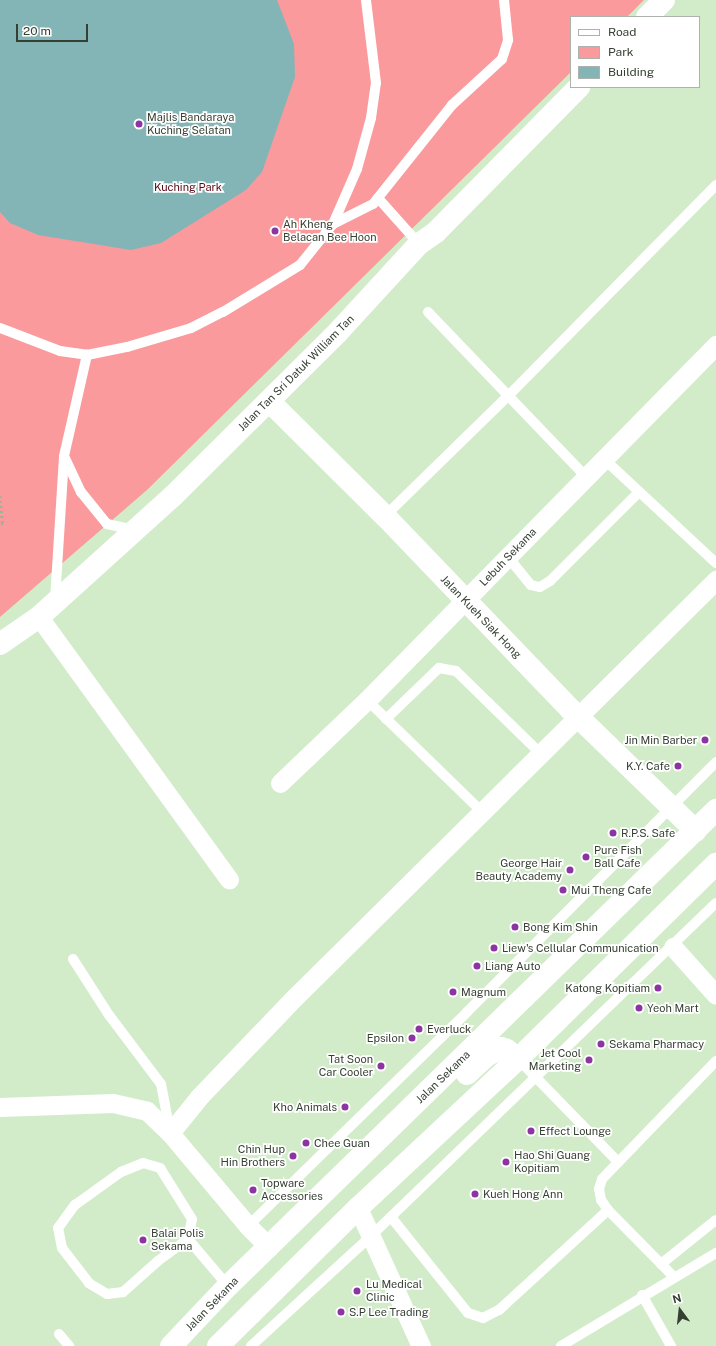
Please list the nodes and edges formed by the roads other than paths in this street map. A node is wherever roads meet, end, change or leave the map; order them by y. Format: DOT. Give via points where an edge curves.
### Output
graph roads {
  1 [pos="366,0"];
  2 [pos="504,0"];
  3 [pos="664,0"];
  4 [pos="648,16"];
  5 [pos="578,88"];
  6 [pos="716,185"];
  7 [pos="378,198"];
  8 [pos="333,224"];
  9 [pos="419,244"];
  10 [pos="428,312"];
  11 [pos="0,328"];
  12 [pos="716,345"];
  13 [pos="87,355"];
  14 [pos="509,395"];
  15 [pos="270,401"];
  16 [pos="64,456"];
  17 [pos="604,459"];
  18 [pos="587,478"];
  19 [pos="639,492"];
  20 [pos="385,516"];
  21 [pos="136,531"];
  22 [pos="508,557"];
  23 [pos="716,563"];
  24 [pos="716,580"];
  25 [pos="465,601"];
  26 [pos="55,602"];
  27 [pos="39,617"];
  28 [pos="0,644"];
  29 [pos="367,700"];
  30 [pos="579,716"];
  31 [pos="386,719"];
  32 [pos="541,754"];
  33 [pos="716,762"];
  34 [pos="280,783"];
  35 [pos="672,808"];
  36 [pos="716,810"];
  37 [pos="482,812"];
  38 [pos="706,832"];
  39 [pos="716,864"];
  40 [pos="229,879"];
  41 [pos="716,903"];
  42 [pos="673,947"];
  43 [pos="73,959"];
  44 [pos="716,995"];
  45 [pos="518,1059"];
  46 [pos="716,1061"];
  47 [pos="536,1078"];
  48 [pos="0,1107"];
  49 [pos="170,1133"];
  50 [pos="618,1162"];
  51 [pos="350,1168"];
  52 [pos="358,1208"];
  53 [pos="608,1210"];
  54 [pos="391,1217"];
  55 [pos="716,1220"];
  56 [pos="248,1226"];
  57 [pos="371,1236"];
  58 [pos="188,1239"];
  59 [pos="269,1247"];
  60 [pos="716,1253"];
  61 [pos="661,1264"];
  62 [pos="673,1276"];
  63 [pos="228,1286"];
  64 [pos="642,1295"];
  65 [pos="59,1334"];
  66 [pos="419,1345"];
  67 [pos="68,1346"];
  68 [pos="171,1346"];
  69 [pos="218,1346"];
  70 [pos="251,1346"];
  71 [pos="561,1346"];
  72 [pos="671,1346"];
  1 -- 8 [label="lane" via="375,90 371,118 357,169"];
  2 -- 7 [label="lane" via="508,40 502,59 452,105"];
  3 -- 4 [label="main road"];
  5 -- 9 [label="main road, Jalan Tan Sri Datuk William Tan" via="436,232"];
  6 -- 14 [label="lane"];
  7 -- 8 [label="lane" via="373,204"];
  7 -- 9 [label="lane"];
  8 -- 13 [label="lane" via="300,265 223,312 191,328 127,347"];
  9 -- 15 [label="main road, Jalan Tan Sri Datuk William Tan"];
  10 -- 14 [label="lane"];
  11 -- 13 [label="lane" via="60,351"];
  12 -- 17 [label="street, Lebuh Sekama"];
  13 -- 16 [label="lane"];
  14 -- 18 [label="lane"];
  14 -- 20 [label="lane"];
  15 -- 20 [label="main road, Jalan Kueh Siak Hong"];
  15 -- 21 [label="main road, Jalan Tan Sri Datuk William Tan"];
  16 -- 21 [label="lane" via="81,492 107,524"];
  16 -- 26 [label="lane"];
  17 -- 18 [label="street, Lebuh Sekama"];
  17 -- 19 [label="lane"];
  18 -- 22 [label="street, Lebuh Sekama"];
  19 -- 22 [label="lane" via="550,581 540,587 530,585"];
  19 -- 23 [label="lane"];
  20 -- 25 [label="main road, Jalan Kueh Siak Hong"];
  21 -- 26 [label="main road, Jalan Tan Sri Datuk William Tan"];
  22 -- 25 [label="street, Lebuh Sekama"];
  24 -- 30 [label="street"];
  25 -- 29 [label="street, Lebuh Sekama"];
  25 -- 30 [label="main road, Jalan Kueh Siak Hong"];
  26 -- 27 [label="main road, Jalan Tan Sri Datuk William Tan"];
  27 -- 28 [label="main road, Jalan Tan Sri Datuk William Tan"];
  27 -- 40 [label="street"];
  29 -- 31 [label="lane"];
  29 -- 34 [label="street, Lebuh Sekama"];
  30 -- 32 [label="street"];
  30 -- 35 [label="main road, Jalan Kueh Siak Hong"];
  31 -- 32 [label="lane" via="439,668 456,671"];
  31 -- 37 [label="lane"];
  32 -- 37 [label="street"];
  33 -- 35 [label="lane"];
  35 -- 38 [label="main road, Jalan Kueh Siak Hong"];
  35 -- 56 [label="lane"];
  36 -- 38 [label="main road, Jalan Sekama"];
  37 -- 49 [label="street" via="295,997 200,1096"];
  38 -- 51 [label="main road, Jalan Sekama"];
  39 -- 45 [label="main road"];
  41 -- 42 [label="lane"];
  42 -- 44 [label="street"];
  42 -- 47 [label="lane"];
  43 -- 49 [label="lane" via="109,1015 161,1084"];
  45 -- 47 [label="lane"];
  45 -- 51 [label="main road" via="501,1048 486,1056 387,1154"];
  45 -- 52 [label="main road"];
  46 -- 50 [label="lane"];
  47 -- 50 [label="lane"];
  47 -- 54 [label="lane"];
  48 -- 49 [label="street" via="114,1103 147,1111"];
  49 -- 56 [label="street"];
  50 -- 53 [label="lane" via="602,1179 599,1189 601,1200"];
  51 -- 59 [label="main road, Jalan Sekama"];
  52 -- 57 [label="street"];
  52 -- 69 [label="main road"];
  53 -- 54 [label="lane" via="498,1310 483,1318 468,1313"];
  53 -- 61 [label="lane"];
  54 -- 57 [label="lane"];
  55 -- 61 [label="lane"];
  56 -- 59 [label="street"];
  57 -- 66 [label="street"];
  57 -- 70 [label="lane"];
  58 -- 58 [label="lane" via="123,1292 107,1294 90,1283 62,1248 58,1228 75,1205 121,1172 143,1163 160,1168 192,1218"];
  58 -- 63 [label="lane"];
  59 -- 63 [label="main road, Jalan Sekama"];
  60 -- 62 [label="lane"];
  61 -- 62 [label="lane"];
  62 -- 64 [label="lane"];
  63 -- 68 [label="main road, Jalan Sekama"];
  64 -- 71 [label="lane"];
  64 -- 72 [label="lane"];
  65 -- 67 [label="lane"];
}
